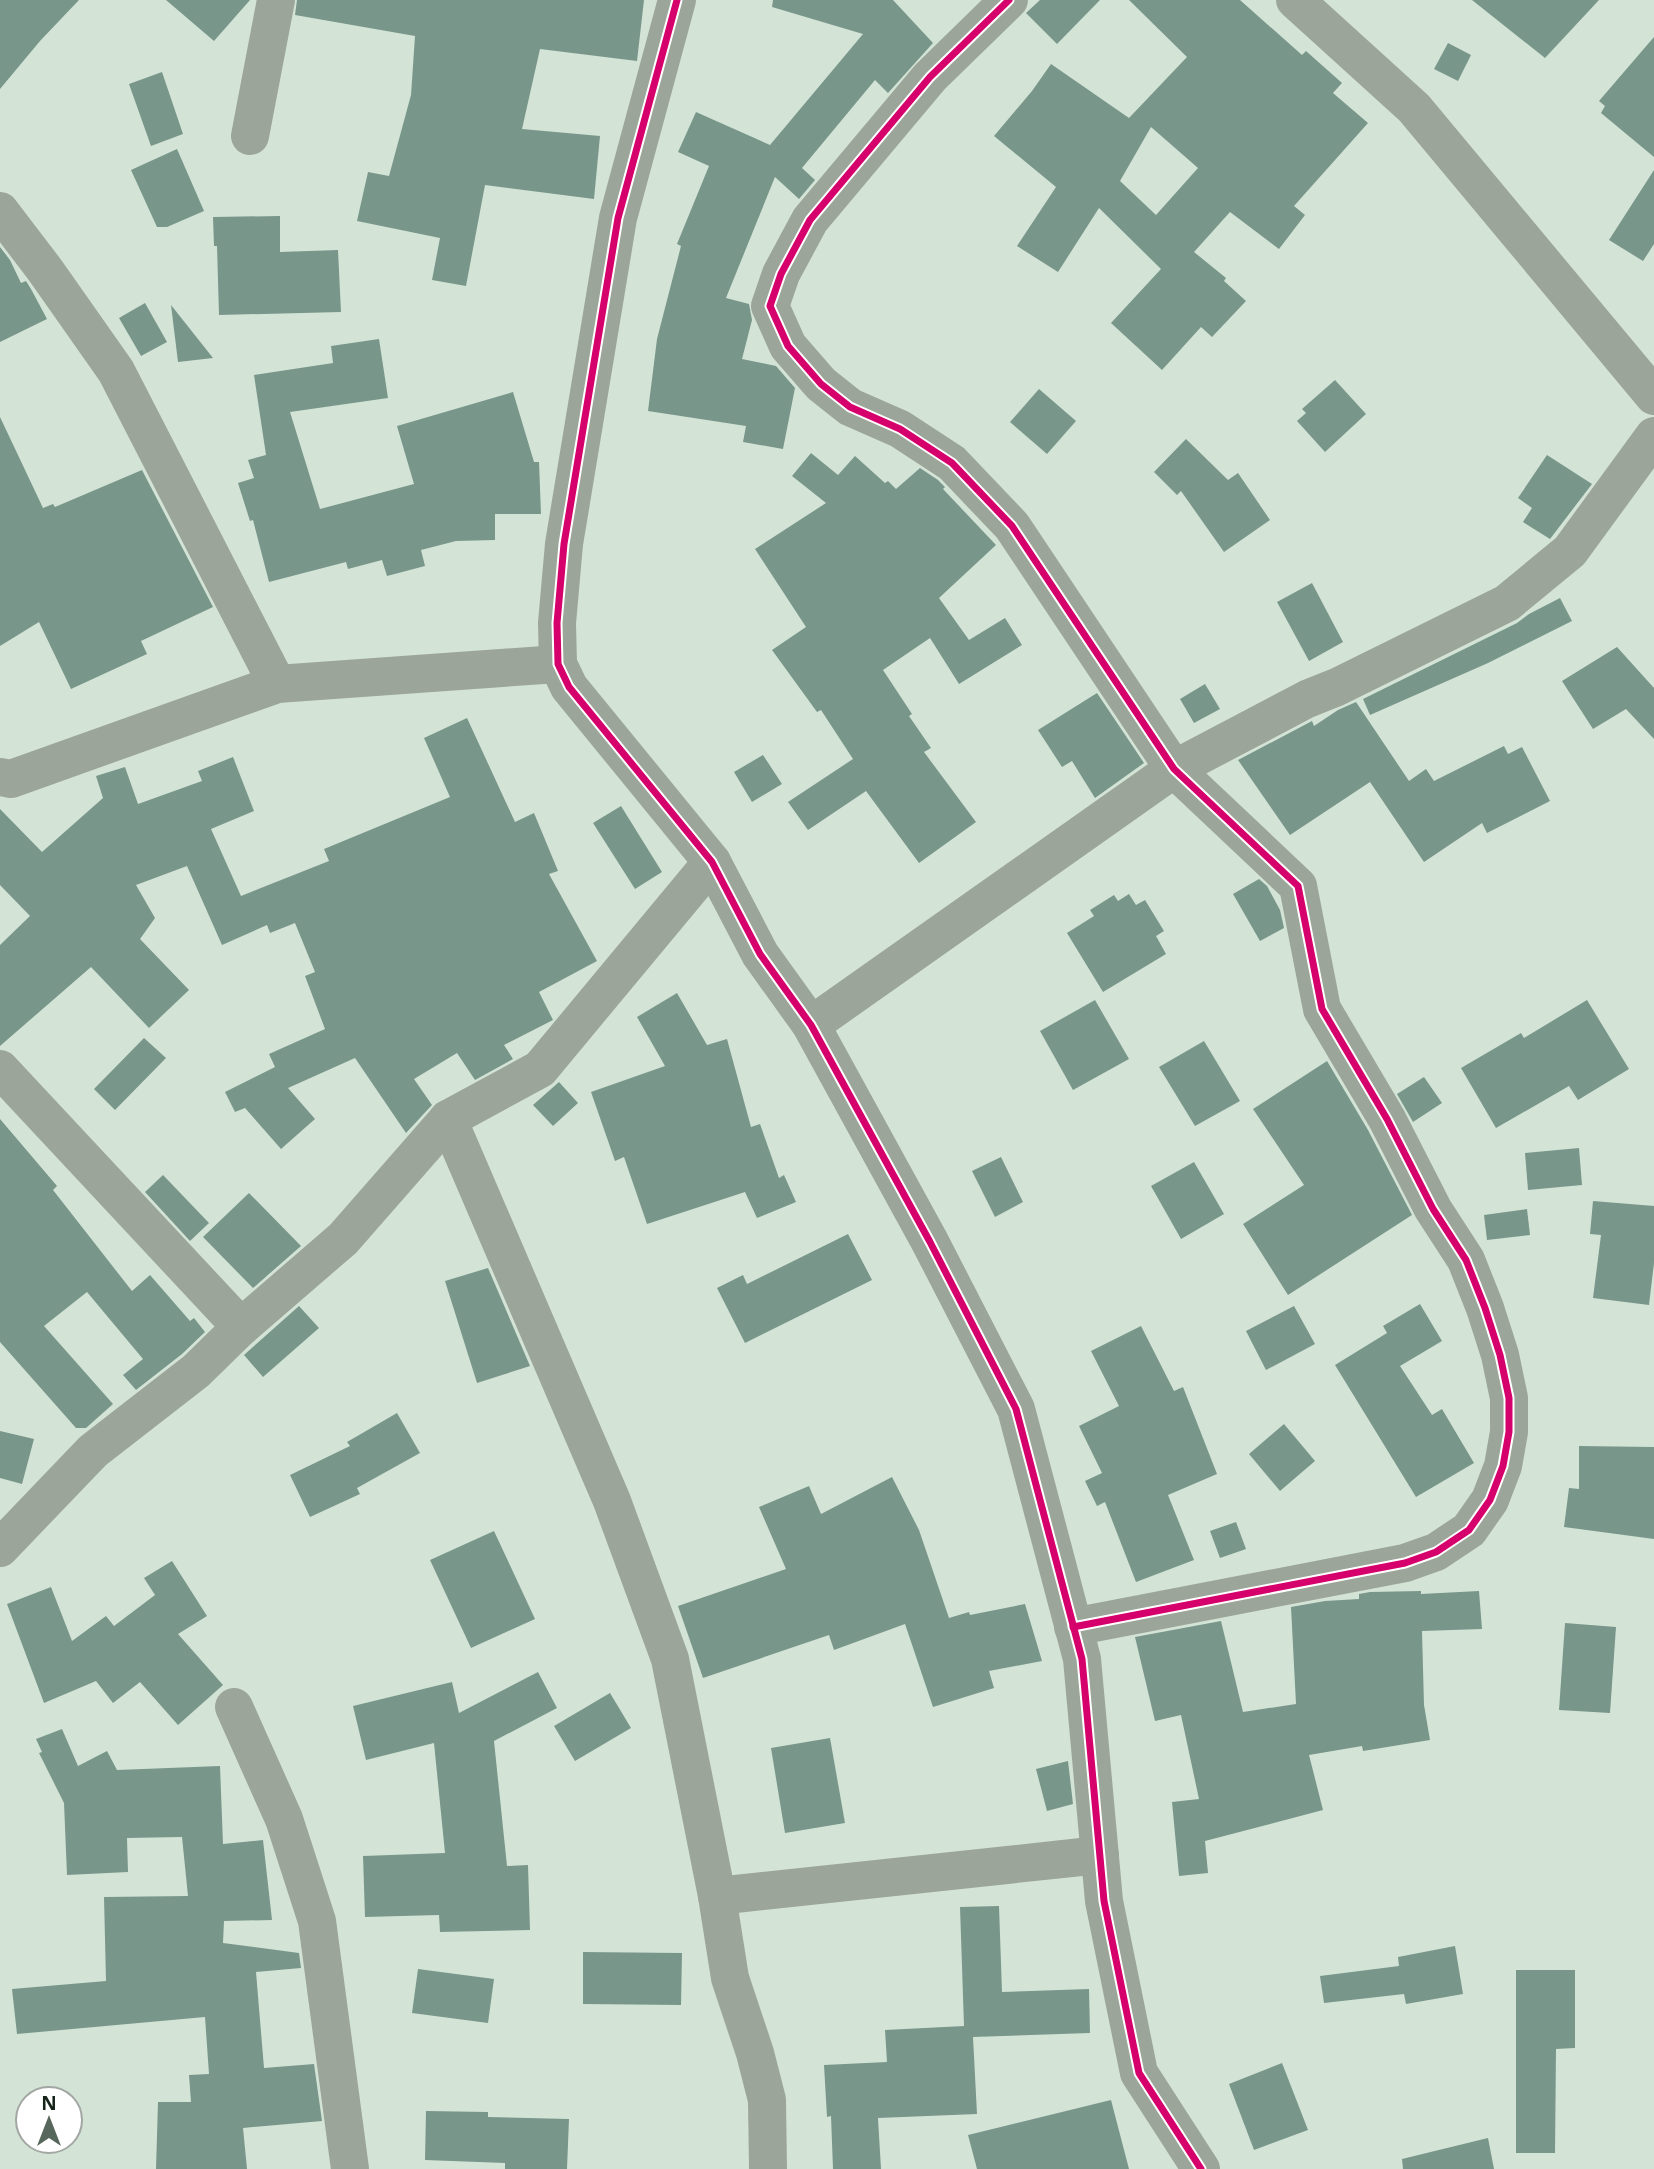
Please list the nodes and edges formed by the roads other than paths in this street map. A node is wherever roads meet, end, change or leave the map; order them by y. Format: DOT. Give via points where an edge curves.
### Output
graph roads {
  1 [pos="276,0"];
  2 [pos="677,0"];
  3 [pos="1009,0"];
  4 [pos="1295,0"];
  5 [pos="250,136"];
  6 [pos="0,211"];
  7 [pos="1654,396"];
  8 [pos="1654,436"];
  9 [pos="558,664"];
  10 [pos="277,684"];
  11 [pos="1174,769"];
  12 [pos="0,777"];
  13 [pos="712,862"];
  14 [pos="811,1026"];
  15 [pos="0,1069"];
  16 [pos="448,1119"];
  17 [pos="241,1327"];
  18 [pos="0,1548"];
  19 [pos="1073,1627"];
  20 [pos="234,1707"];
  21 [pos="1100,1855"];
  22 [pos="717,1896"];
  23 [pos="350,2169"];
  24 [pos="768,2169"];
  25 [pos="1201,2169"];
  1 -- 5 [label="street"];
  2 -- 9 [label="street" via="618,218 564,544"];
  3 -- 11 [label="street" via="930,77 810,220 781,274 770,306 788,346 821,384 850,407 900,429 952,463 1012,526"];
  4 -- 7 [label="street" via="1414,108"];
  6 -- 10 [label="street" via="116,372"];
  8 -- 11 [label="street" via="1570,551 1507,603"];
  9 -- 10 [label="street"];
  9 -- 13 [label="street" via="569,687"];
  10 -- 12 [label="street" via="11,779"];
  11 -- 14 [label="street"];
  11 -- 19 [label="street" via="1298,886 1322,1009 1466,1261 1485,1308 1500,1355 1509,1432 1490,1500 1468,1530 1436,1552 1405,1563"];
  13 -- 14 [label="street" via="760,954"];
  13 -- 16 [label="street" via="540,1069"];
  14 -- 19 [label="street" via="1016,1409"];
  15 -- 17 [label="street"];
  16 -- 17 [label="street" via="343,1239"];
  16 -- 22 [label="street" via="612,1501 670,1659"];
  17 -- 18 [label="street" via="196,1371 93,1451"];
  19 -- 21 [label="street" via="1082,1659"];
  20 -- 23 [label="street" via="284,1819 317,1921"];
  21 -- 22 [label="street"];
  21 -- 25 [label="street" via="1104,1901 1139,2073"];
  22 -- 24 [label="street" via="730,1978 767,2099"];
}
